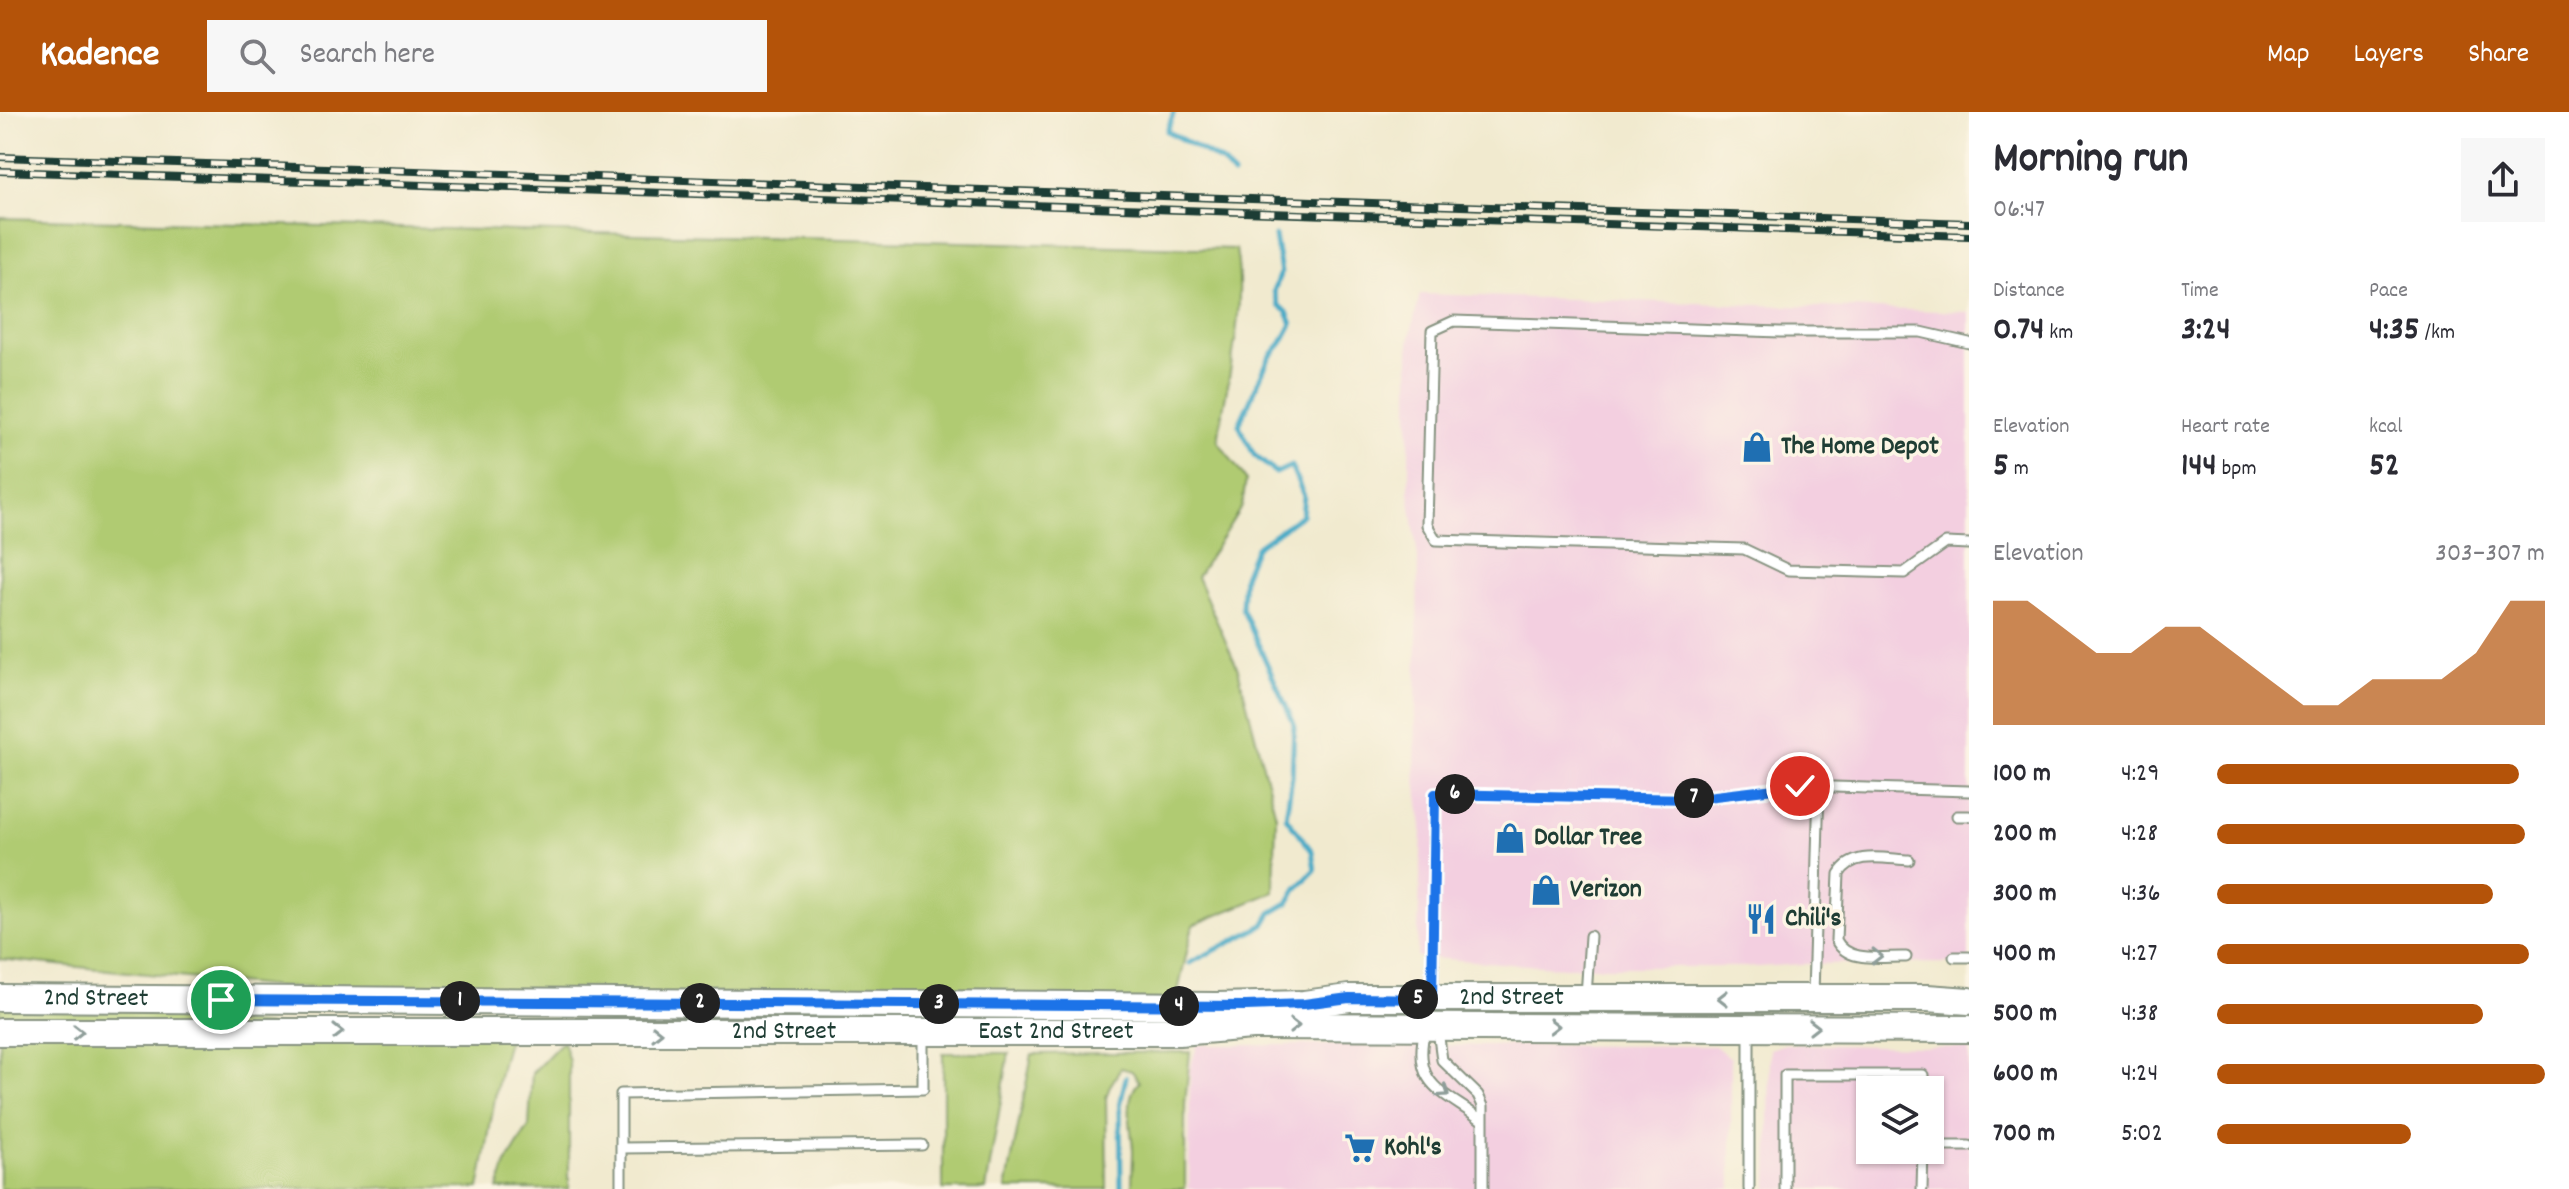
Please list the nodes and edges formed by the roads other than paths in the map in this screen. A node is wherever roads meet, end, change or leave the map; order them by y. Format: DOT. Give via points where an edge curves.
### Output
graph roads {
  1 [pos="1969,343"];
  2 [pos="1969,544"];
  3 [pos="1819,786"];
  4 [pos="1969,791"];
  5 [pos="1957,816"];
  6 [pos="1969,816"];
  7 [pos="1909,860"];
  8 [pos="1590,936"];
  9 [pos="1906,957"];
  10 [pos="1954,957"];
  11 [pos="1969,957"];
  12 [pos="0,998"];
  13 [pos="1813,998"];
  14 [pos="1432,999"];
  15 [pos="1586,999"];
  16 [pos="1969,1001"];
  17 [pos="1432,1026"];
  18 [pos="1749,1027"];
  19 [pos="1216,1029"];
  20 [pos="1969,1029"];
  21 [pos="0,1032"];
  22 [pos="910,1032"];
  23 [pos="1923,1076"];
  24 [pos="1483,1121"];
  25 [pos="922,1145"];
  26 [pos="1944,1146"];
  27 [pos="1969,1146"];
  28 [pos="621,1148"];
  29 [pos="1923,1164"];
  30 [pos="621,1189"];
  31 [pos="1483,1189"];
  32 [pos="1749,1189"];
  33 [pos="1785,1189"];
  34 [pos="1922,1189"];
  1 -- 2 [label="lane" via="1921,332 1454,321 1432,331 1427,525 1436,540 1744,549 1788,570 1904,573 1946,543"];
  3 -- 4 [label="lane"];
  3 -- 13 [label="lane"];
  3 -- 14 [label="lane" via="1690,799 1435,794"];
  5 -- 6 [label="lane"];
  7 -- 9 [label="lane, one-way" via="1859,858 1844,866 1839,874 1836,940 1849,954"];
  8 -- 15 [label="lane"];
  10 -- 11 [label="lane"];
  12 -- 14 [label="street, 2nd Street" via="1200,1006"];
  13 -- 15 [label="street, 2nd Street, one-way"];
  13 -- 16 [label="street, 2nd Street"];
  14 -- 15 [label="street, 2nd Street"];
  14 -- 17 [label="lane"];
  17 -- 18 [label="street, 2nd Street, one-way"];
  19 -- 17 [label="street, 2nd Street, one-way"];
  17 -- 24 [label="lane" via="1442,1060 1478,1095"];
  17 -- 24 [label="lane, one-way" via="1421,1045 1428,1082"];
  18 -- 20 [label="street, 2nd Street, one-way"];
  18 -- 32 [label="lane"];
  19 -- 22 [label="street, East 2nd Street"];
  21 -- 22 [label="street, 2nd Street, one-way"];
  22 -- 28 [label="lane" via="923,1089 621,1094"];
  23 -- 33 [label="lane" via="1785,1075"];
  24 -- 31 [label="lane"];
  25 -- 28 [label="lane"];
  26 -- 27 [label="lane"];
  28 -- 30 [label="lane"];
  29 -- 34 [label="lane"];
}
